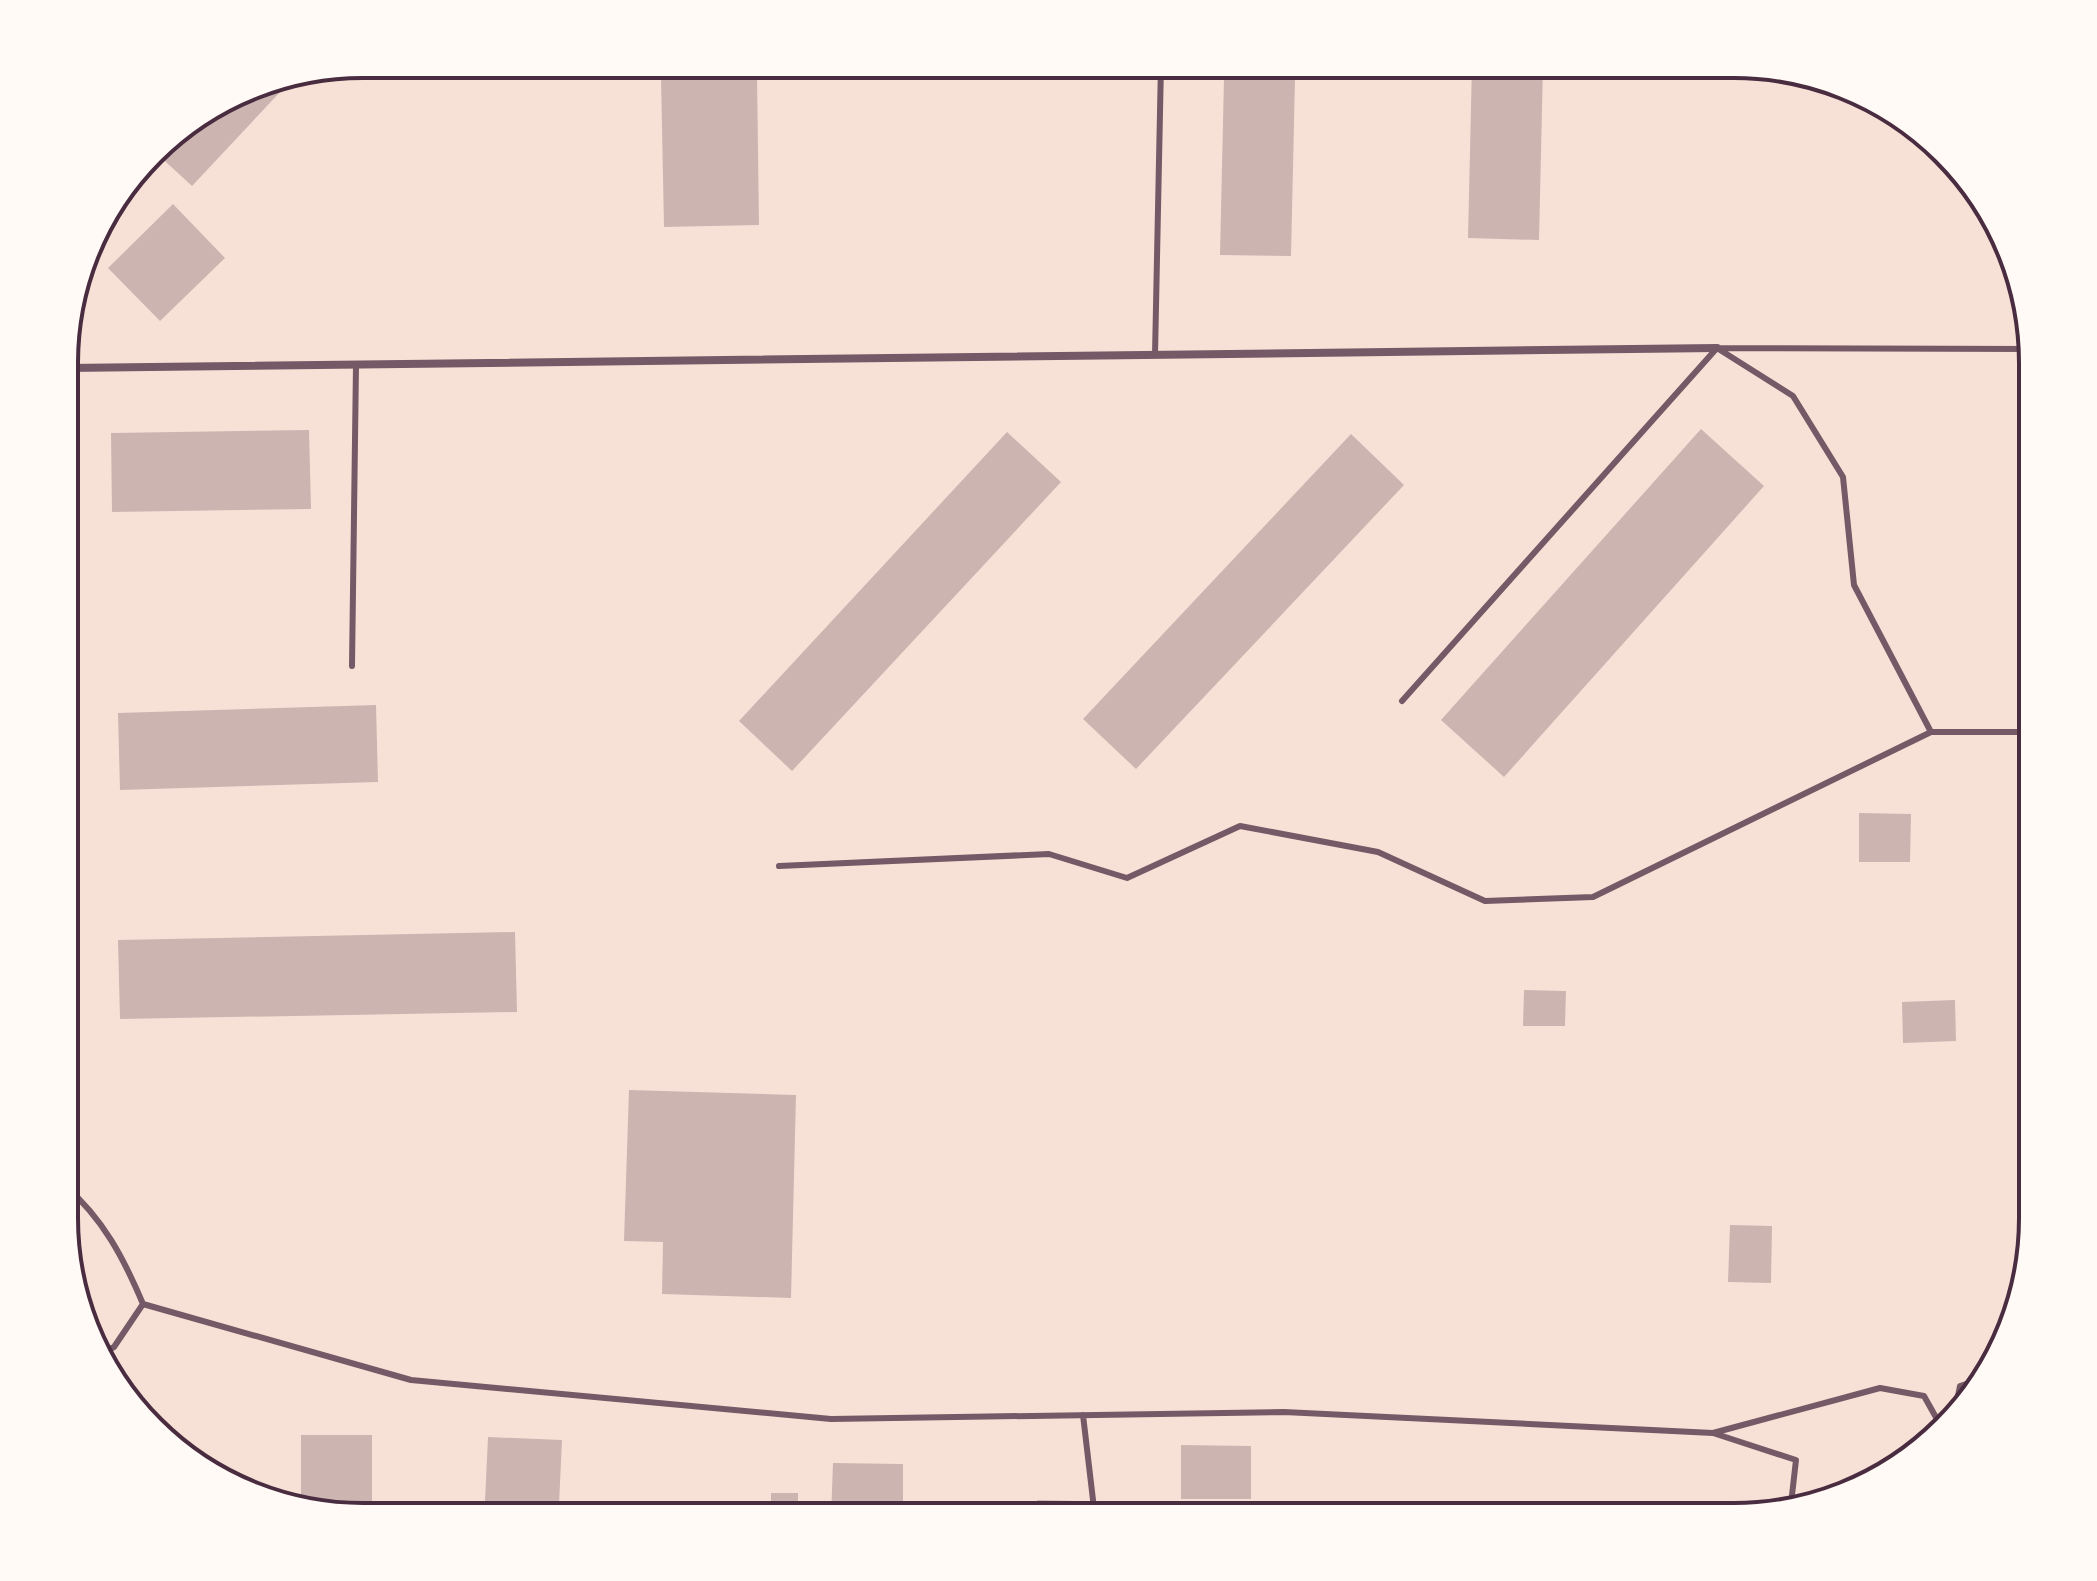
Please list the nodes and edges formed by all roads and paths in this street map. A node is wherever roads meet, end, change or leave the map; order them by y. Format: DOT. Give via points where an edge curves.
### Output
graph roads {
  1 [pos="1161,78"];
  2 [pos="1717,348"];
  3 [pos="2018,349"];
  4 [pos="1155,355"];
  5 [pos="356,365"];
  6 [pos="78,368"];
  7 [pos="352,666"];
  8 [pos="1402,701"];
  9 [pos="1931,732"];
  10 [pos="2019,732"];
  11 [pos="779,866"];
  12 [pos="79,1198"];
  13 [pos="143,1304"];
  14 [pos="110,1349"];
  15 [pos="1083,1415"];
  16 [pos="1937,1419"];
  17 [pos="1713,1433"];
  18 [pos="1792,1498"];
  19 [pos="1093,1503"];
  1 -- 4 [label="lane"];
  2 -- 3 [label="lane"];
  2 -- 4 [label="street"];
  2 -- 8 [label="lane"];
  2 -- 9 [label="lane" via="1793,396 1843,477 1854,585"];
  4 -- 5 [label="street"];
  5 -- 6 [label="street"];
  5 -- 7 [label="lane"];
  9 -- 10 [label="lane"];
  9 -- 11 [label="lane" via="1593,897 1485,901 1378,852 1240,826 1127,878 1049,854"];
  12 -- 13 [label="lane" via="123,1257"];
  13 -- 14 [label="lane"];
  13 -- 15 [label="lane" via="411,1380 831,1419"];
  15 -- 17 [label="lane" via="1284,1412"];
  15 -- 19 [label="lane"];
  16 -- 17 [label="lane" via="1924,1396 1880,1388"];
  17 -- 18 [label="lane" via="1796,1460"];
}
